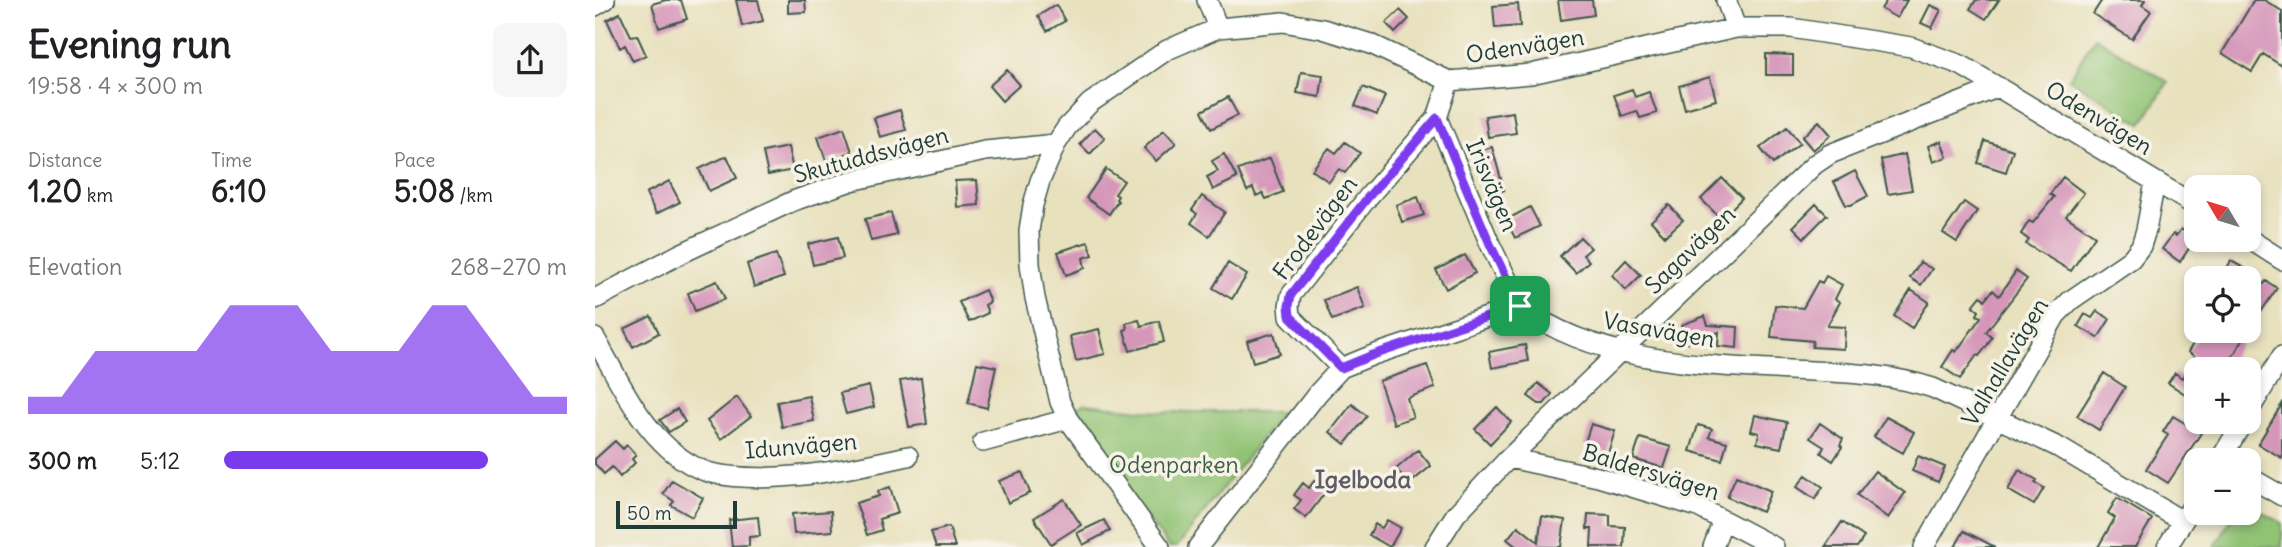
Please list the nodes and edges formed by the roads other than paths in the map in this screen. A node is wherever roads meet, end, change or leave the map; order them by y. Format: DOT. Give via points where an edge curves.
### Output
graph roads {
  1 [pos="605,0"];
  2 [pos="1207,0"];
  3 [pos="1726,0"];
  4 [pos="595,6"];
  5 [pos="1218,28"];
  6 [pos="1736,28"];
  7 [pos="1449,81"];
  8 [pos="1999,87"];
  9 [pos="1437,118"];
  10 [pos="1056,144"];
  11 [pos="2155,181"];
  12 [pos="2184,199"];
  13 [pos="2261,247"];
  14 [pos="2282,260"];
  15 [pos="595,299"];
  16 [pos="1520,306"];
  17 [pos="595,338"];
  18 [pos="1621,351"];
  19 [pos="2282,356"];
  20 [pos="1341,368"];
  21 [pos="2261,391"];
  22 [pos="1999,418"];
  23 [pos="1068,419"];
  24 [pos="983,442"];
  25 [pos="908,456"];
  26 [pos="1509,458"];
  27 [pos="2261,484"];
  28 [pos="2282,496"];
  29 [pos="2184,518"];
  30 [pos="1723,520"];
  31 [pos="2182,521"];
  32 [pos="1160,547"];
  33 [pos="1198,547"];
  34 [pos="1435,547"];
  35 [pos="1713,547"];
  36 [pos="1774,547"];
  37 [pos="1924,547"];
  38 [pos="2167,547"];
  1 -- 4 [label="street"];
  2 -- 5 [label="street"];
  3 -- 6 [label="street"];
  5 -- 7 [label="street, Odenvägen" via="1283,22 1324,29 1371,44"];
  5 -- 10 [label="street, Odenvägen" via="1167,50 1110,87 1082,111"];
  6 -- 7 [label="street, Odenvägen" via="1531,74"];
  6 -- 8 [label="street, Odenvägen" via="1791,27 1911,47 1961,65"];
  7 -- 9 [label="street"];
  8 -- 11 [label="street, Odenvägen"];
  8 -- 18 [label="street, Sagavägen" via="1815,164"];
  9 -- 16 [label="street, Irisvägen"];
  9 -- 20 [label="street, Frodevägen" via="1291,295 1290,316"];
  10 -- 15 [label="street, Skutuddsvägen" via="985,151 851,181 793,201"];
  10 -- 23 [label="street, Odenvägen" via="1033,205 1030,264 1060,402"];
  11 -- 12 [label="street, Odenvägen"];
  11 -- 22 [label="street, Valhallavägen" via="2141,246 2131,259 2056,315"];
  13 -- 14 [label="street"];
  16 -- 18 [label="street, Vasavägen" via="1588,342"];
  16 -- 20 [label="street"];
  17 -- 25 [label="street, Idunvägen" via="647,426 686,461 710,472 749,477 835,472"];
  18 -- 22 [label="street, Vasavägen" via="1672,361 1891,377 1933,388"];
  18 -- 26 [label="street, Sagavägen"];
  19 -- 21 [label="street"];
  20 -- 33 [label="street"];
  22 -- 31 [label="street, Vasavägen" via="2058,447"];
  22 -- 37 [label="street, Valhallavägen"];
  23 -- 24 [label="street"];
  23 -- 32 [label="street, Odenvägen"];
  26 -- 30 [label="street, Baldersvägen" via="1598,477 1698,507"];
  26 -- 34 [label="street, Sagavägen" via="1456,514"];
  27 -- 28 [label="street"];
  29 -- 31 [label="street"];
  30 -- 35 [label="street"];
  30 -- 36 [label="street, Baldersvägen"];
  31 -- 38 [label="street"];
}
